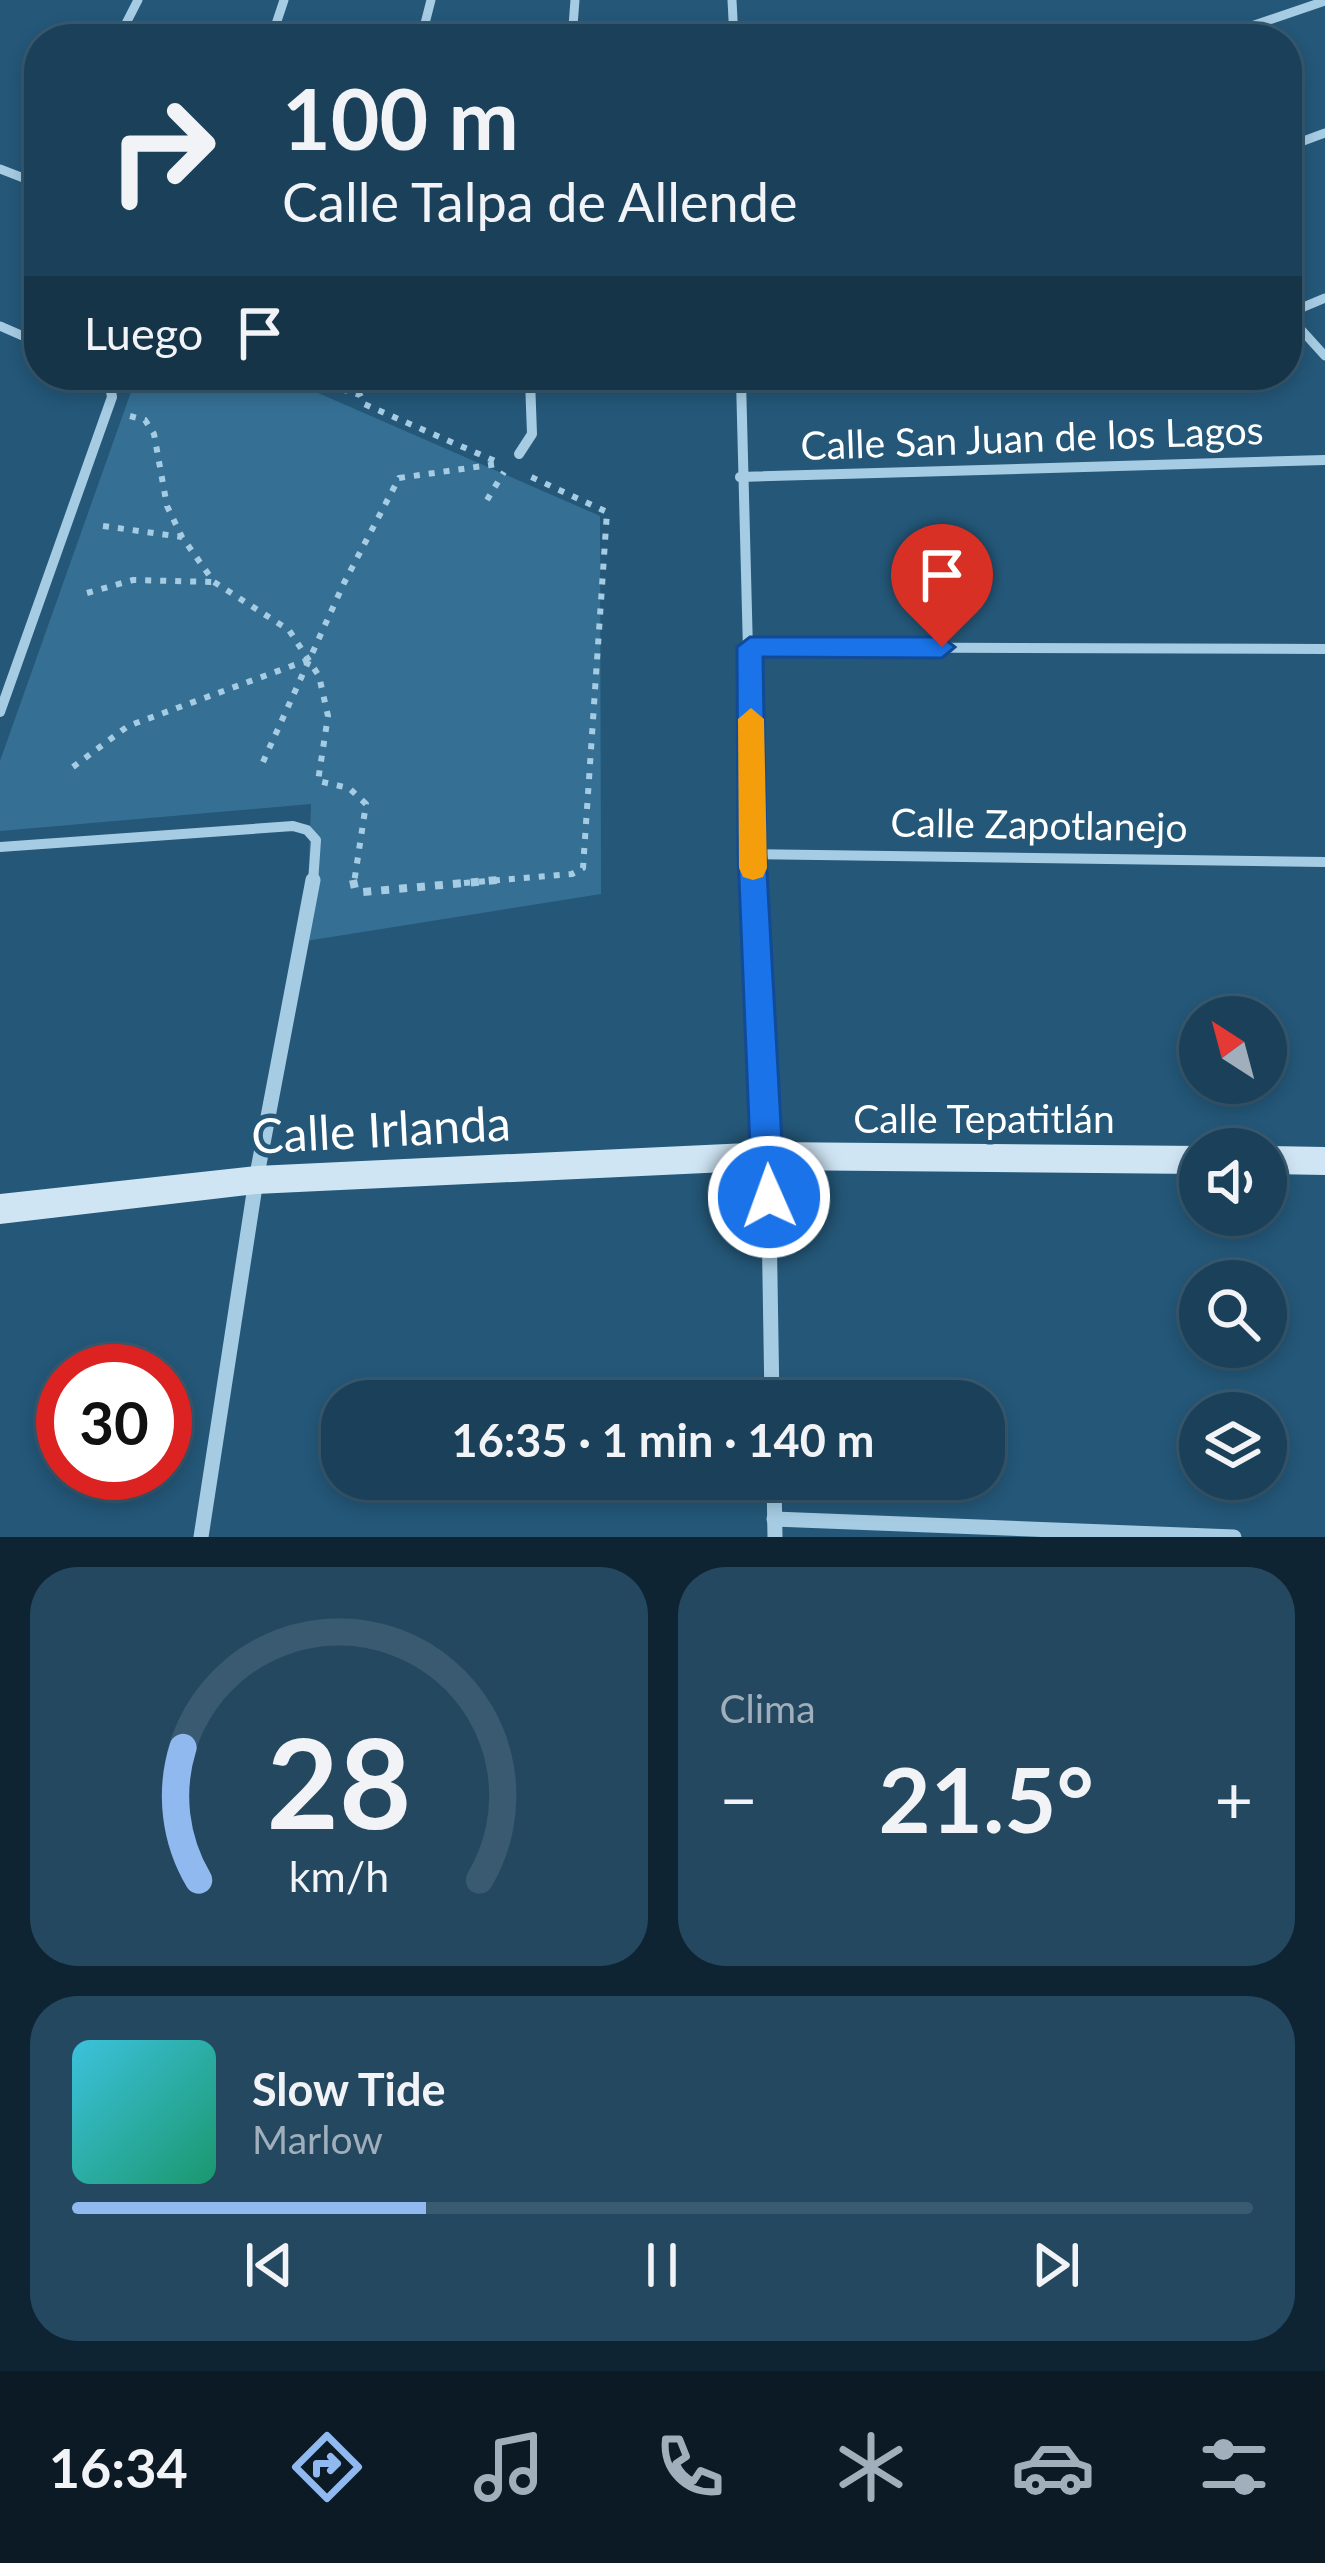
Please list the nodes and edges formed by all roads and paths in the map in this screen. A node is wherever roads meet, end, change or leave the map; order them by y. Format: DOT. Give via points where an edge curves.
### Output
graph roads {
  1 [pos="1325,1"];
  2 [pos="1257,24"];
  3 [pos="1302,331"];
  4 [pos="1325,356"];
  5 [pos="108,390"];
  6 [pos="344,390"];
  7 [pos="530,390"];
  8 [pos="741,390"];
  9 [pos="107,411"];
  10 [pos="520,454"];
  11 [pos="1325,460"];
  12 [pos="500,463"];
  13 [pos="527,475"];
  14 [pos="740,477"];
  15 [pos="487,500"];
  16 [pos="103,526"];
  17 [pos="182,537"];
  18 [pos="214,582"];
  19 [pos="87,593"];
  20 [pos="750,647"];
  21 [pos="1325,649"];
  22 [pos="311,659"];
  23 [pos="0,712"];
  24 [pos="263,762"];
  25 [pos="73,767"];
  26 [pos="0,848"];
  27 [pos="752,854"];
  28 [pos="1325,862"];
  29 [pos="768,1156"];
  30 [pos="1179,1160"];
  31 [pos="1287,1160"];
  32 [pos="1325,1161"];
  33 [pos="256,1180"];
  34 [pos="0,1208"];
  35 [pos="772,1380"];
  36 [pos="775,1528"];
  37 [pos="201,1537"];
  38 [pos="1234,1537"];
  1 -- 2 [label="street"];
  3 -- 4 [label="street"];
  5 -- 9 [label="street"];
  6 -- 12 [label="path"];
  7 -- 10 [label="street" via="532,434"];
  8 -- 14 [label="street"];
  9 -- 17 [label="path" via="145,420 154,434 167,506"];
  9 -- 23 [label="street"];
  11 -- 14 [label="street, Calle San Juan de los Lagos"];
  12 -- 15 [label="path" via="508,466"];
  12 -- 22 [label="path" via="399,478"];
  13 -- 22 [label="path" via="607,512 581,872 355,889 366,804 350,788 318,781 328,716"];
  14 -- 20 [label="street"];
  16 -- 17 [label="path"];
  17 -- 18 [label="path"];
  18 -- 19 [label="path" via="150,578"];
  18 -- 22 [label="path" via="290,629"];
  20 -- 21 [label="street"];
  20 -- 27 [label="street"];
  22 -- 24 [label="path"];
  22 -- 25 [label="path" via="128,726"];
  26 -- 33 [label="street" via="292,826 316,841"];
  27 -- 28 [label="street, Calle Zapotlanejo"];
  27 -- 29 [label="street"];
  29 -- 30 [label="street, Calle Tepatitlán"];
  29 -- 33 [label="street, Calle Irlanda"];
  29 -- 35 [label="street"];
  31 -- 32 [label="street"];
  33 -- 34 [label="street, Calle Irlanda"];
  33 -- 37 [label="street"];
  36 -- 38 [label="street"];
}
